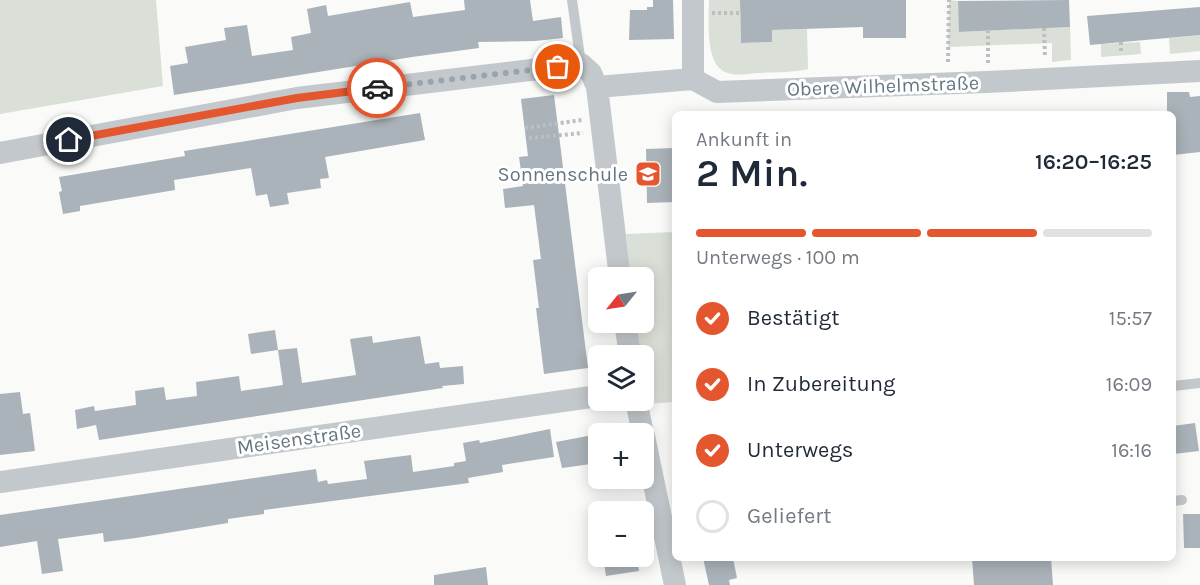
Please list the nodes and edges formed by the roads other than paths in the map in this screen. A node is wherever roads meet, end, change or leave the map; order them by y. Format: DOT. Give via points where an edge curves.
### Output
graph roads {
  1 [pos="572,0"];
  2 [pos="693,0"];
  3 [pos="581,64"];
  4 [pos="1200,71"];
  5 [pos="693,79"];
  6 [pos="597,87"];
  7 [pos="0,153"];
  8 [pos="619,267"];
  9 [pos="1200,383"];
  10 [pos="1176,386"];
  11 [pos="588,397"];
  12 [pos="0,482"];
  13 [pos="654,487"];
  14 [pos="675,585"];
  1 -- 3 [label="lane"];
  2 -- 5 [label="street"];
  3 -- 6 [label="street" via="591,73"];
  3 -- 7 [label="street" via="297,98"];
  4 -- 5 [label="street, Obere Wilhelmstraße" via="717,92"];
  5 -- 6 [label="street"];
  6 -- 8 [label="street"];
  9 -- 10 [label="lane"];
  11 -- 12 [label="street, Meisenstraße"];
  13 -- 14 [label="street"];
}
